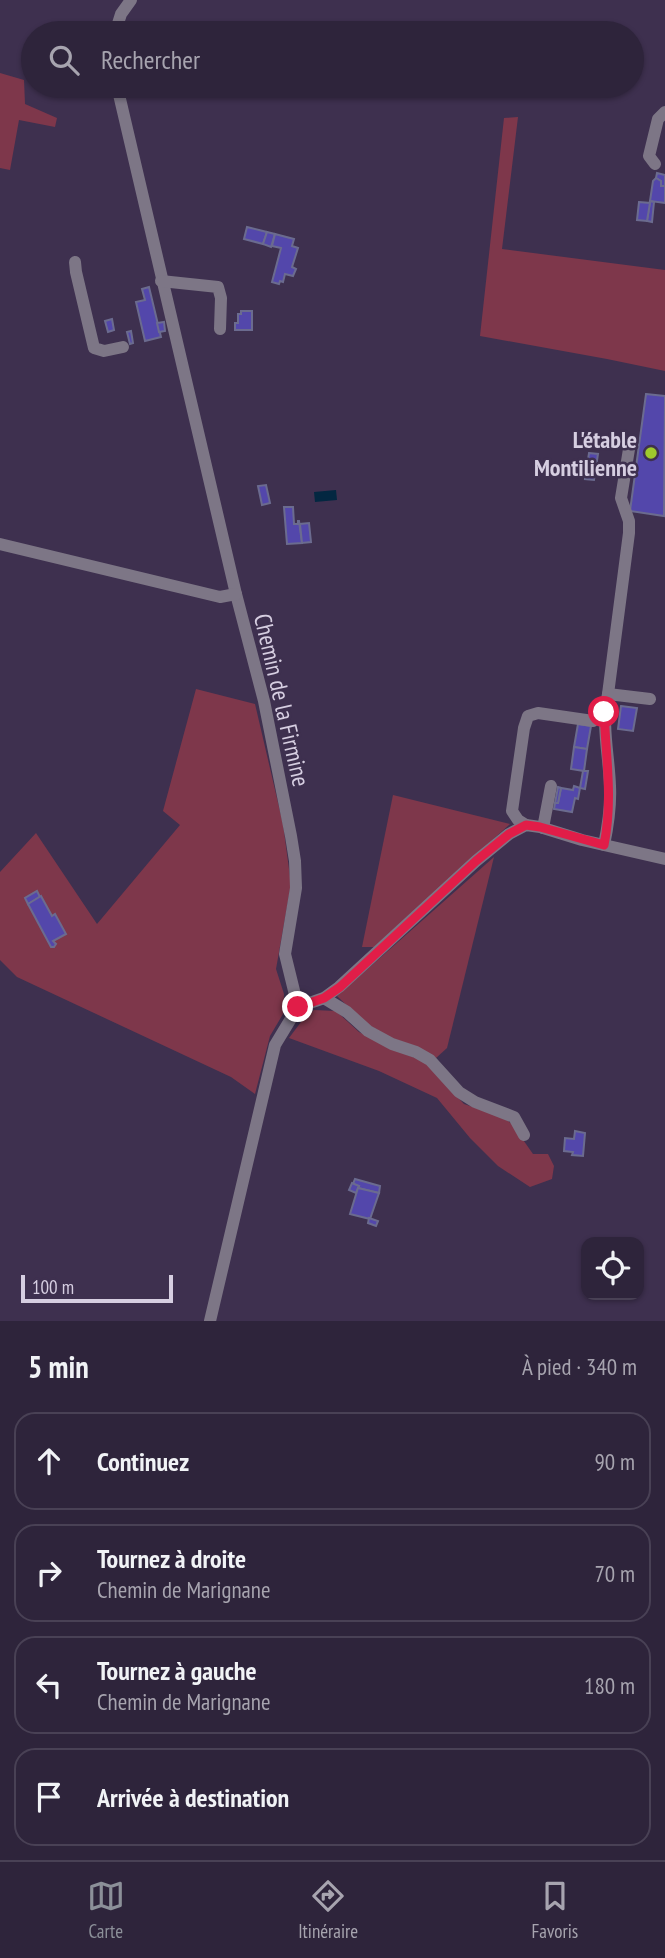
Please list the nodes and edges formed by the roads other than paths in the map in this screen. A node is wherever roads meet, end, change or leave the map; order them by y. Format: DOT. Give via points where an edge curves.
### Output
graph roads {
  1 [pos="131,0"];
  2 [pos="119,21"];
  3 [pos="120,98"];
  4 [pos="665,113"];
  5 [pos="655,164"];
  6 [pos="75,262"];
  7 [pos="161,281"];
  8 [pos="220,329"];
  9 [pos="123,347"];
  10 [pos="630,443"];
  11 [pos="0,544"];
  12 [pos="236,594"];
  13 [pos="608,694"];
  14 [pos="650,699"];
  15 [pos="593,721"];
  16 [pos="551,786"];
  17 [pos="526,825"];
  18 [pos="543,828"];
  19 [pos="604,845"];
  20 [pos="665,859"];
  21 [pos="324,998"];
  22 [pos="298,1007"];
  23 [pos="524,1135"];
  24 [pos="210,1321"];
  1 -- 2 [label="street"];
  3 -- 7 [label="street, Chemin de la Firmine"];
  4 -- 5 [label="street" via="658,119 649,156"];
  6 -- 9 [label="street" via="94,348"];
  7 -- 8 [label="street" via="218,287"];
  7 -- 12 [label="street, Chemin de la Firmine"];
  10 -- 13 [label="street" via="621,498 629,533"];
  11 -- 12 [label="street" via="220,597"];
  12 -- 22 [label="street, Chemin de la Firmine" via="264,701 295,861 296,888 285,954"];
  13 -- 14 [label="street"];
  13 -- 19 [label="street" via="604,712 610,788"];
  15 -- 17 [label="street" via="538,713 528,716 512,811"];
  16 -- 18 [label="street"];
  17 -- 18 [label="street"];
  17 -- 21 [label="street" via="476,861"];
  18 -- 19 [label="street"];
  19 -- 20 [label="street"];
  21 -- 22 [label="street"];
  21 -- 23 [label="street" via="368,1031 430,1060 459,1092 514,1117"];
  22 -- 24 [label="street" via="275,1045"];
}
